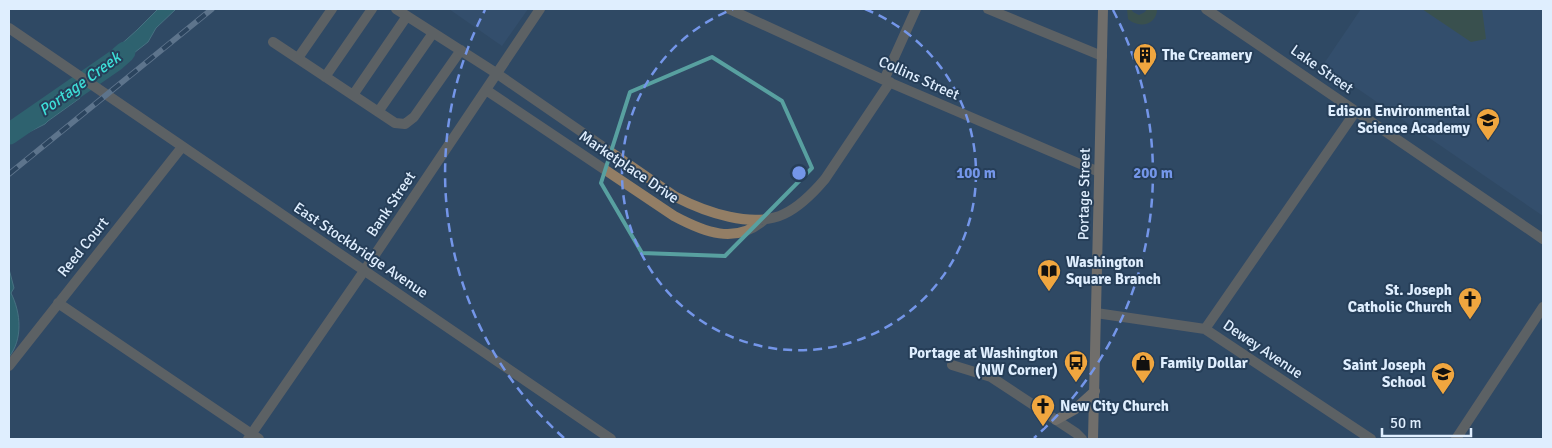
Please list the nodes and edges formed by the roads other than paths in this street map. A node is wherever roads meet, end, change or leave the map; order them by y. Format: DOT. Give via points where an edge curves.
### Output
graph roads {
  1 [pos="332,9"];
  2 [pos="372,9"];
  3 [pos="396,9"];
  4 [pos="540,9"];
  5 [pos="729,9"];
  6 [pos="916,9"];
  7 [pos="988,9"];
  8 [pos="1103,9"];
  9 [pos="1206,9"];
  10 [pos="407,16"];
  11 [pos="9,28"];
  12 [pos="433,33"];
  13 [pos="274,42"];
  14 [pos="461,50"];
  15 [pos="1102,56"];
  16 [pos="298,58"];
  17 [pos="496,73"];
  18 [pos="325,77"];
  19 [pos="888,81"];
  20 [pos="486,90"];
  21 [pos="353,95"];
  22 [pos="1356,111"];
  23 [pos="378,112"];
  24 [pos="182,147"];
  25 [pos="1099,172"];
  26 [pos="764,220"];
  27 [pos="1543,239"];
  28 [pos="364,271"];
  29 [pos="58,302"];
  30 [pos="1543,307"];
  31 [pos="1096,313"];
  32 [pos="1206,329"];
  33 [pos="952,365"];
  34 [pos="9,366"];
  35 [pos="1095,391"];
  36 [pos="1056,420"];
  37 [pos="253,438"];
  38 [pos="611,439"];
  39 [pos="1082,439"];
  40 [pos="1093,439"];
  41 [pos="1371,439"];
  42 [pos="1456,439"];
  1 -- 16 [label="street"];
  2 -- 18 [label="street"];
  3 -- 10 [label="street, Marketplace Drive"];
  4 -- 17 [label="street, Bank Street"];
  5 -- 19 [label="street, Collins Street"];
  6 -- 19 [label="street, Marketplace Drive"];
  7 -- 15 [label="street"];
  8 -- 15 [label="main road, Portage Street"];
  9 -- 22 [label="street, Lake Street"];
  10 -- 12 [label="street, Marketplace Drive"];
  10 -- 21 [label="street"];
  11 -- 24 [label="street, East Stockbridge Avenue"];
  12 -- 14 [label="street, Marketplace Drive"];
  12 -- 23 [label="street"];
  13 -- 16 [label="street"];
  14 -- 17 [label="street, Marketplace Drive"];
  14 -- 23 [label="street" via="414,117 405,124 395,123"];
  15 -- 25 [label="main road, Portage Street"];
  16 -- 18 [label="street"];
  17 -- 20 [label="street, Bank Street"];
  17 -- 26 [label="street, Marketplace Drive" via="676,196 709,212"];
  18 -- 21 [label="street"];
  19 -- 25 [label="street, Collins Street"];
  19 -- 26 [label="street, Marketplace Drive" via="826,179 798,206"];
  20 -- 26 [label="street, Marketplace Drive" via="674,216 698,228 720,233 743,232"];
  20 -- 28 [label="street, Bank Street"];
  21 -- 23 [label="street"];
  22 -- 27 [label="street, Lake Street"];
  22 -- 32 [label="street"];
  24 -- 28 [label="street, East Stockbridge Avenue"];
  24 -- 29 [label="street, Reed Court"];
  25 -- 31 [label="main road, Portage Street"];
  28 -- 37 [label="street, Bank Street"];
  28 -- 38 [label="street, East Stockbridge Avenue"];
  29 -- 34 [label="street, Reed Court"];
  29 -- 37 [label="street"];
  30 -- 42 [label="street"];
  31 -- 32 [label="street, Dewey Avenue"];
  31 -- 35 [label="main road, Portage Street"];
  32 -- 41 [label="street, Dewey Avenue"];
  33 -- 36 [label="street" via="991,377"];
  35 -- 36 [label="main road" via="1074,410"];
  35 -- 40 [label="main road, Portage Street"];
  36 -- 39 [label="street"];
}
